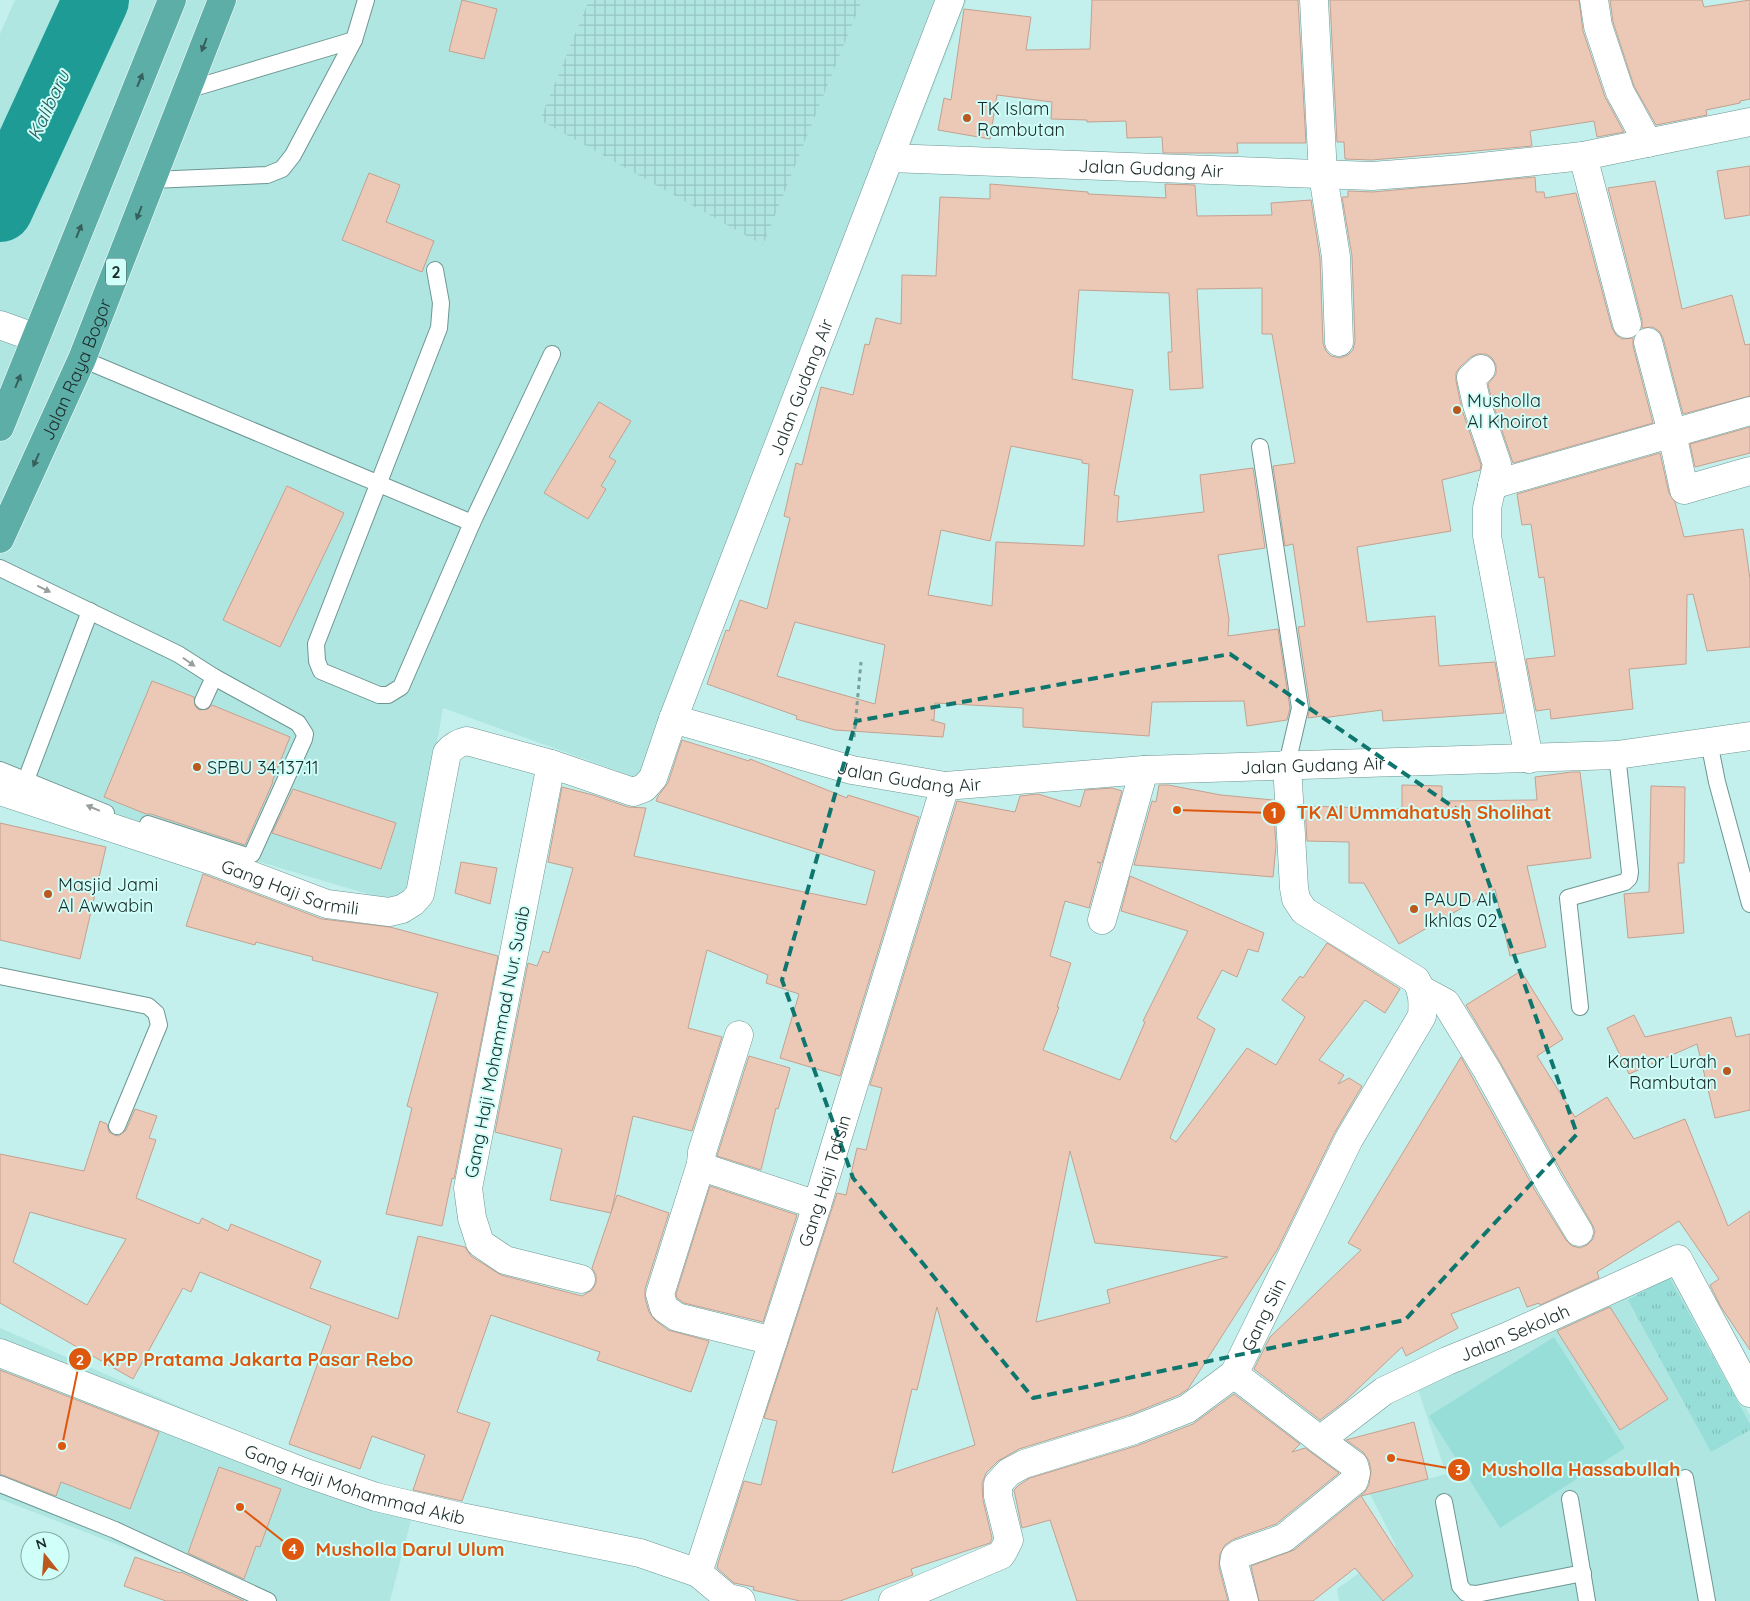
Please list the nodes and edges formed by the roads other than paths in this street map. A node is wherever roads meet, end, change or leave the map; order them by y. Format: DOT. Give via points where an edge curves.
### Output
graph roads {
  1 [pos="172,0"];
  2 [pos="222,0"];
  3 [pos="366,0"];
  4 [pos="950,0"];
  5 [pos="1314,0"];
  6 [pos="1594,0"];
  7 [pos="354,40"];
  8 [pos="187,90"];
  9 [pos="1750,122"];
  10 [pos="1648,143"];
  11 [pos="1583,156"];
  12 [pos="888,158"];
  13 [pos="1323,175"];
  14 [pos="152,180"];
  15 [pos="435,270"];
  16 [pos="1627,324"];
  17 [pos="0,325"];
  18 [pos="36,338"];
  19 [pos="1339,342"];
  20 [pos="1648,342"];
  21 [pos="552,354"];
  22 [pos="82,359"];
  23 [pos="1481,369"];
  24 [pos="1750,411"];
  25 [pos="0,427"];
  26 [pos="1672,433"];
  27 [pos="1260,447"];
  28 [pos="1750,471"];
  29 [pos="378,484"];
  30 [pos="1492,485"];
  31 [pos="472,523"];
  32 [pos="0,539"];
  33 [pos="0,568"];
  34 [pos="90,611"];
  35 [pos="214,677"];
  36 [pos="203,701"];
  37 [pos="673,719"];
  38 [pos="1750,736"];
  39 [pos="1709,742"];
  40 [pos="1617,755"];
  41 [pos="1529,758"];
  42 [pos="551,764"];
  43 [pos="1287,764"];
  44 [pos="0,770"];
  45 [pos="1144,770"];
  46 [pos="26,780"];
  47 [pos="945,786"];
  48 [pos="0,792"];
  49 [pos="1750,904"];
  50 [pos="1102,920"];
  51 [pos="0,976"];
  52 [pos="1422,990"];
  53 [pos="1580,1007"];
  54 [pos="739,1035"];
  55 [pos="118,1126"];
  56 [pos="701,1164"];
  57 [pos="817,1205"];
  58 [pos="1579,1232"];
  59 [pos="581,1279"];
  60 [pos="773,1341"];
  61 [pos="0,1354"];
  62 [pos="1234,1374"];
  63 [pos="1750,1393"];
  64 [pos="1320,1440"];
  65 [pos="1685,1478"];
  66 [pos="0,1484"];
  67 [pos="1570,1499"];
  68 [pos="1444,1502"];
  69 [pos="698,1573"];
  70 [pos="1582,1573"];
  71 [pos="268,1601"];
  72 [pos="741,1601"];
  73 [pos="893,1601"];
  74 [pos="1244,1601"];
  75 [pos="1587,1601"];
  76 [pos="1707,1601"];
  18 -- 1 [label="highway, one-way"];
  2 -- 8 [label="highway, Jalan Raya Bogor / 2, one-way"];
  3 -- 7 [label="lane"];
  4 -- 12 [label="street, Jalan Gudang Air"];
  5 -- 13 [label="street"];
  6 -- 10 [label="street" via="1598,26 1620,92"];
  7 -- 8 [label="lane"];
  7 -- 14 [label="lane" via="293,155 282,169 267,175"];
  8 -- 14 [label="highway, Jalan Raya Bogor / 2"];
  9 -- 10 [label="street, Jalan Gudang Air"];
  10 -- 11 [label="street, Jalan Gudang Air"];
  11 -- 13 [label="street, Jalan Gudang Air" via="1463,170 1372,176"];
  11 -- 16 [label="street"];
  12 -- 13 [label="street, Jalan Gudang Air"];
  12 -- 37 [label="street, Jalan Gudang Air"];
  13 -- 19 [label="street" via="1336,258"];
  14 -- 22 [label="highway, Jalan Raya Bogor / 2, one-way"];
  15 -- 29 [label="lane" via="441,303 439,328"];
  17 -- 18 [label="street"];
  25 -- 18 [label="highway, one-way"];
  20 -- 26 [label="street"];
  21 -- 31 [label="lane"];
  22 -- 29 [label="lane"];
  22 -- 32 [label="highway, Jalan Raya Bogor / 2, one-way"];
  23 -- 30 [label="street" via="1471,378 1497,464"];
  24 -- 26 [label="street"];
  26 -- 28 [label="street" via="1684,490"];
  26 -- 30 [label="street"];
  27 -- 43 [label="lane" via="1300,708"];
  29 -- 31 [label="lane"];
  29 -- 31 [label="lane" via="316,644 317,662 322,671 378,695 388,695 401,687"];
  30 -- 41 [label="street" via="1487,508 1487,536"];
  33 -- 34 [label="lane, one-way"];
  34 -- 35 [label="lane, one-way" via="178,654"];
  34 -- 46 [label="lane"];
  35 -- 36 [label="lane"];
  35 -- 46 [label="lane, one-way" via="298,722 305,734 252,854 247,856 150,821 127,820 102,812"];
  37 -- 42 [label="street" via="653,778 644,788 633,792"];
  37 -- 47 [label="street, Jalan Gudang Air" via="852,770"];
  38 -- 39 [label="street, Jalan Gudang Air"];
  39 -- 40 [label="street, Jalan Gudang Air"];
  39 -- 49 [label="lane"];
  40 -- 41 [label="street, Jalan Gudang Air"];
  40 -- 53 [label="lane" via="1629,878 1625,882 1568,898"];
  41 -- 43 [label="street, Jalan Gudang Air"];
  42 -- 48 [label="street, Gang Haji Sarmili" via="467,741 452,747 447,753 420,894 402,909 390,912 327,904 213,861"];
  42 -- 59 [label="street, Gang Haji Mohammad Nur. Suaib" via="468,1188 480,1243 505,1260"];
  43 -- 45 [label="street, Jalan Gudang Air"];
  43 -- 52 [label="street" via="1296,899 1304,911 1416,980"];
  44 -- 46 [label="lane"];
  45 -- 47 [label="street, Jalan Gudang Air"];
  45 -- 50 [label="street"];
  47 -- 57 [label="street, Gang Haji Tafsin"];
  51 -- 55 [label="lane" via="148,1006 156,1013 159,1025"];
  52 -- 58 [label="street" via="1446,1003"];
  52 -- 62 [label="street, Gang Siin" via="1422,1016 1349,1139"];
  54 -- 56 [label="street"];
  56 -- 57 [label="street"];
  56 -- 60 [label="street" via="660,1294 664,1308 677,1318"];
  57 -- 60 [label="street, Gang Haji Tafsin"];
  60 -- 69 [label="street, Gang Haji Tafsin"];
  61 -- 69 [label="street, Gang Haji Mohammad Akib" via="376,1497 640,1554"];
  62 -- 64 [label="street"];
  62 -- 73 [label="street, Gang Siin" via="1187,1409 1134,1430 1024,1464 1009,1472 998,1484 1009,1540 1000,1555"];
  63 -- 64 [label="street, Jalan Sekolah" via="1678,1259 1384,1391"];
  64 -- 74 [label="street" via="1354,1465 1354,1481 1284,1538 1235,1557"];
  65 -- 76 [label="lane"];
  66 -- 71 [label="lane" via="115,1530"];
  67 -- 70 [label="lane"];
  68 -- 70 [label="lane" via="1460,1586 1466,1593 1476,1594"];
  69 -- 72 [label="street, Gang Haji Mohammad Akib" via="728,1598"];
  70 -- 75 [label="lane"];
}
